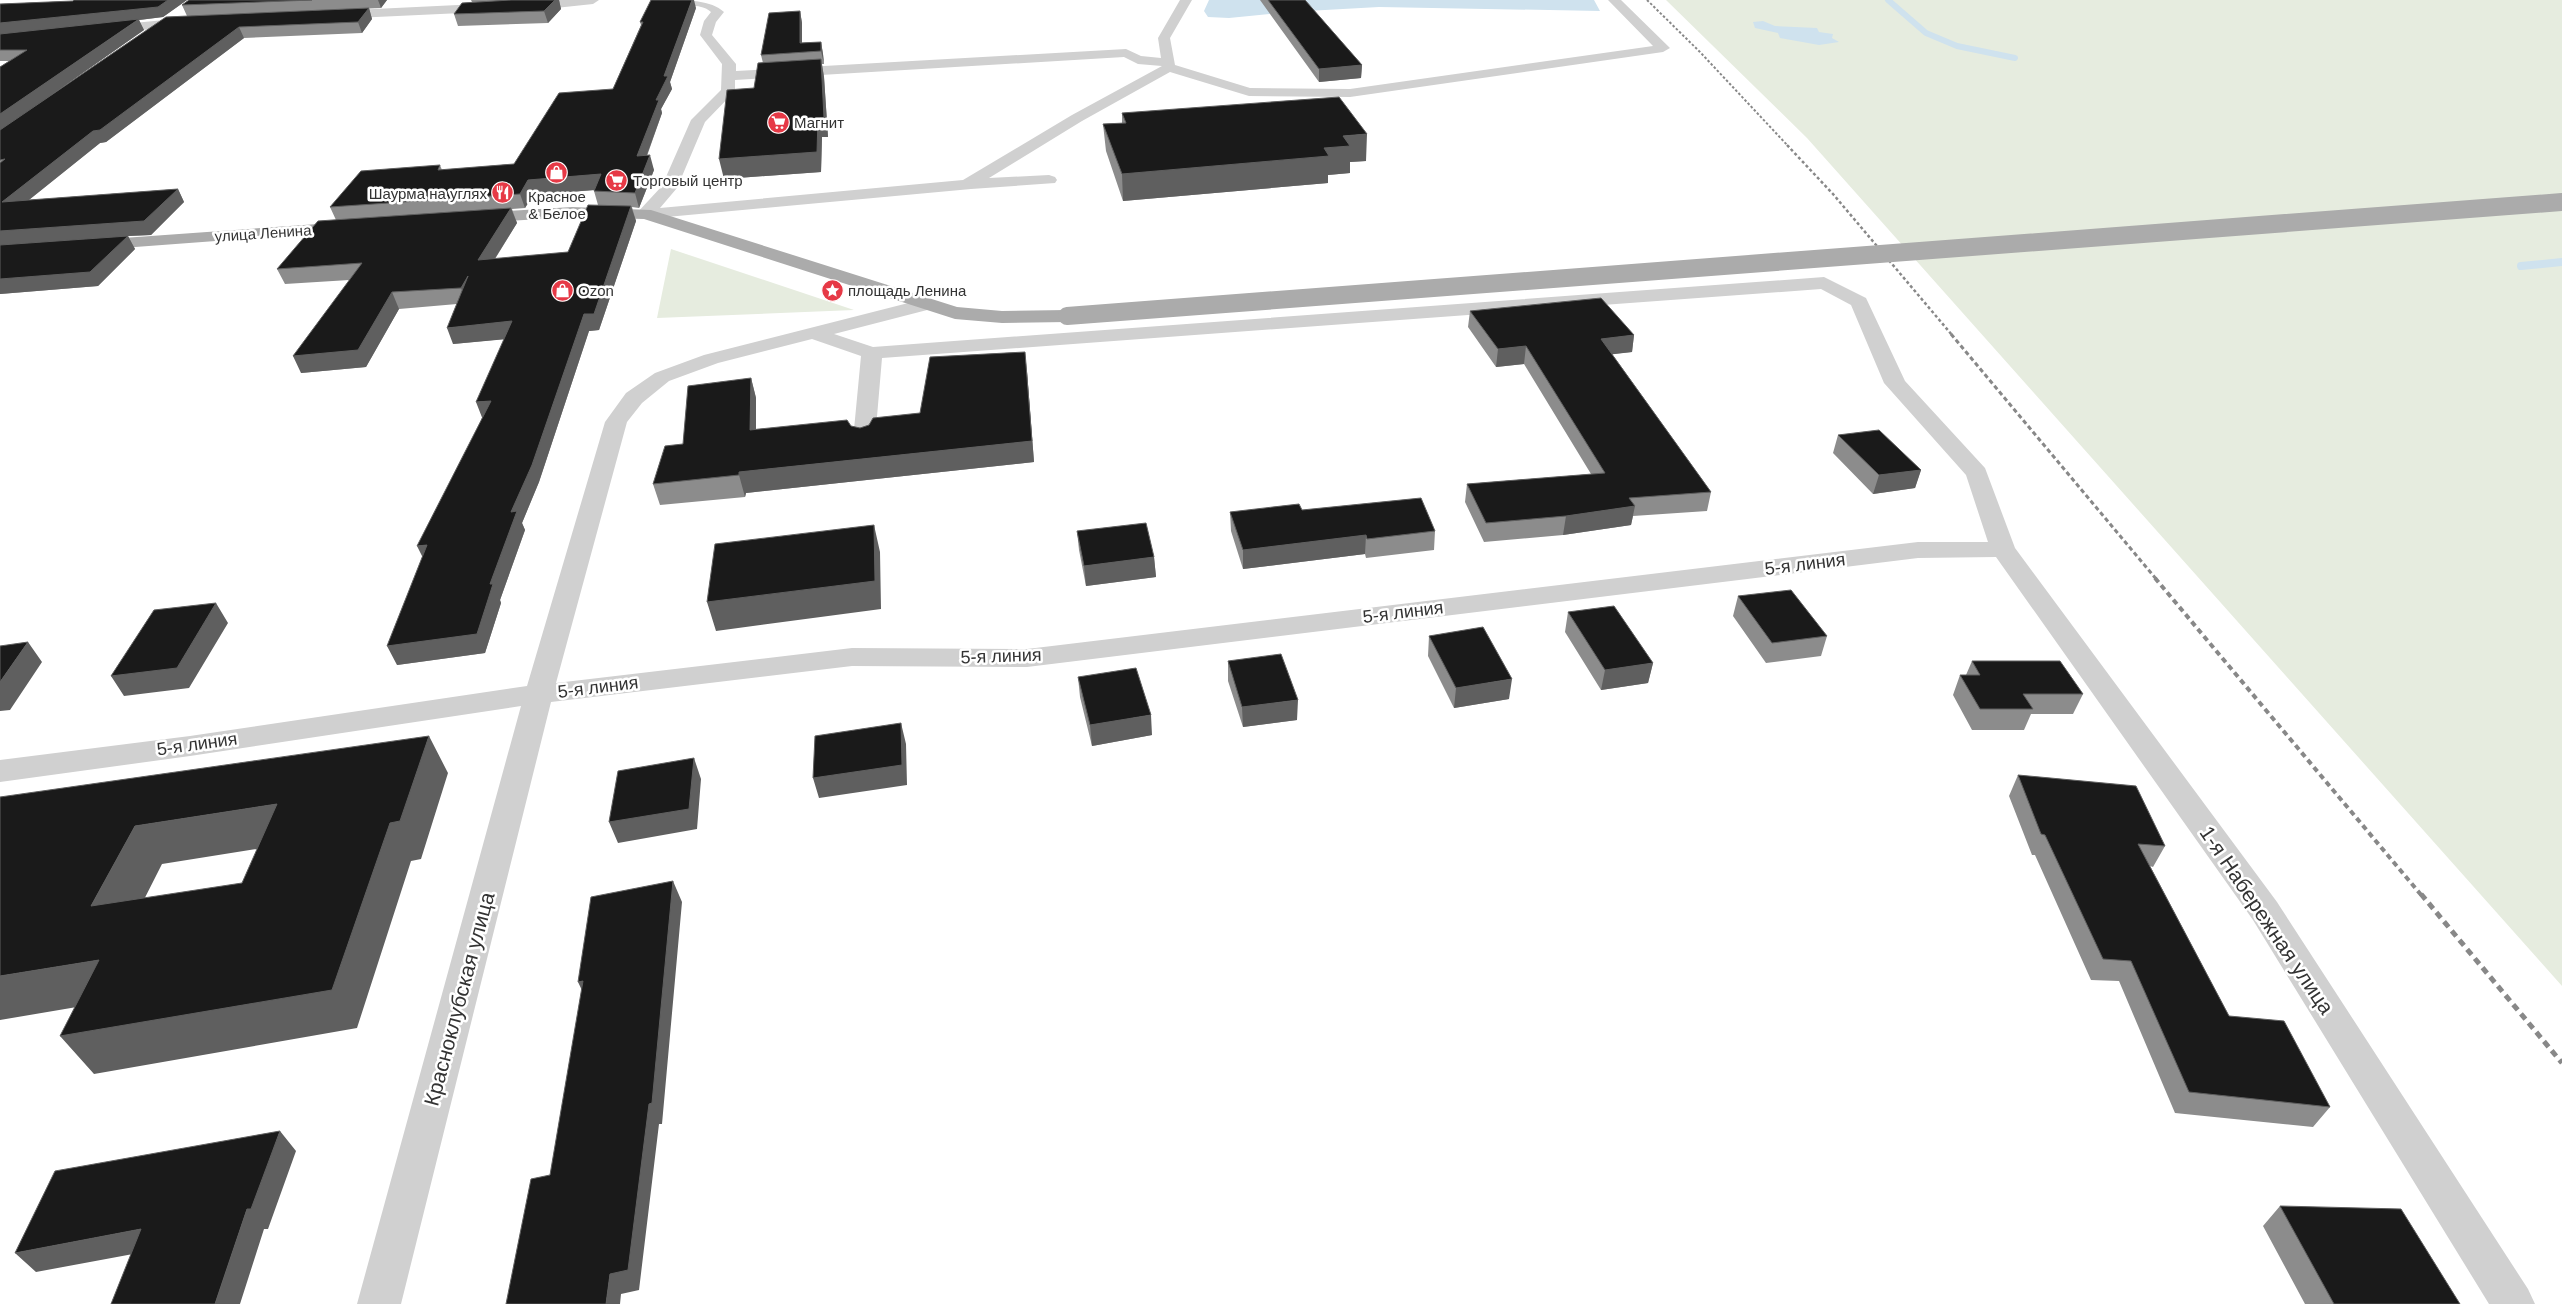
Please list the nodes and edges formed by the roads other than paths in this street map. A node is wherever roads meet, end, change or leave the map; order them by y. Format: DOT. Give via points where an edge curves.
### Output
graph roads {
  1 [pos="593,0"];
  2 [pos="674,0"];
  3 [pos="1186,0"];
  4 [pos="1614,0"];
  5 [pos="190,6"];
  6 [pos="320,15"];
  7 [pos="203,20"];
  8 [pos="167,22"];
  9 [pos="91,31"];
  10 [pos="143,39"];
  11 [pos="1168,64"];
  12 [pos="727,76"];
  13 [pos="1048,180"];
  14 [pos="967,185"];
  15 [pos="2562,202"];
  16 [pos="645,214"];
  17 [pos="460,219"];
  18 [pos="362,226"];
  19 [pos="78,247"];
  20 [pos="924,305"];
  21 [pos="812,333"];
  22 [pos="872,353"];
  23 [pos="864,440"];
  24 [pos="2003,549"];
  25 [pos="539,694"];
  26 [pos="0,771"];
  27 [pos="379,1304"];
  28 [pos="2513,1304"];
  1 -- 6 [label="street"];
  2 -- 12 [label="street" via="711,5 718,12 710,21 706,35 729,64"];
  3 -- 11 [label="street" via="1164,38"];
  4 -- 11 [label="street" via="1663,48 1350,93 1249,92"];
  5 -- 8 [label="street"];
  7 -- 8 [label="street"];
  8 -- 9 [label="street"];
  8 -- 10 [label="street"];
  11 -- 12 [label="street" via="1138,60 1126,53"];
  11 -- 14 [label="street"];
  12 -- 16 [label="street" via="728,91 698,120 669,188"];
  13 -- 14 [label="street"];
  14 -- 16 [label="street"];
  15 -- 20 [label="main road, bridge" via="1067,316 1002,317 955,313"];
  16 -- 17 [label="main road" via="572,212"];
  16 -- 20 [label="main road"];
  18 -- 19 [label="main road, улица Ленина"];
  20 -- 21 [label="street, Красноклубская улица"];
  21 -- 22 [label="street"];
  21 -- 25 [label="street, Красноклубская улица" via="711,359 662,377 634,398 616,422"];
  22 -- 23 [label="street"];
  22 -- 24 [label="street, 1-я Набережная улица" via="1824,283 1860,302 1896,383 1977,473"];
  24 -- 25 [label="street, 5-я линия" via="1918,550 1027,658 852,657"];
  24 -- 28 [label="street, 1-я Набережная улица" via="2265,911"];
  25 -- 26 [label="street, 5-я линия"];
  25 -- 27 [label="street, Красноклубская улица"];
}
